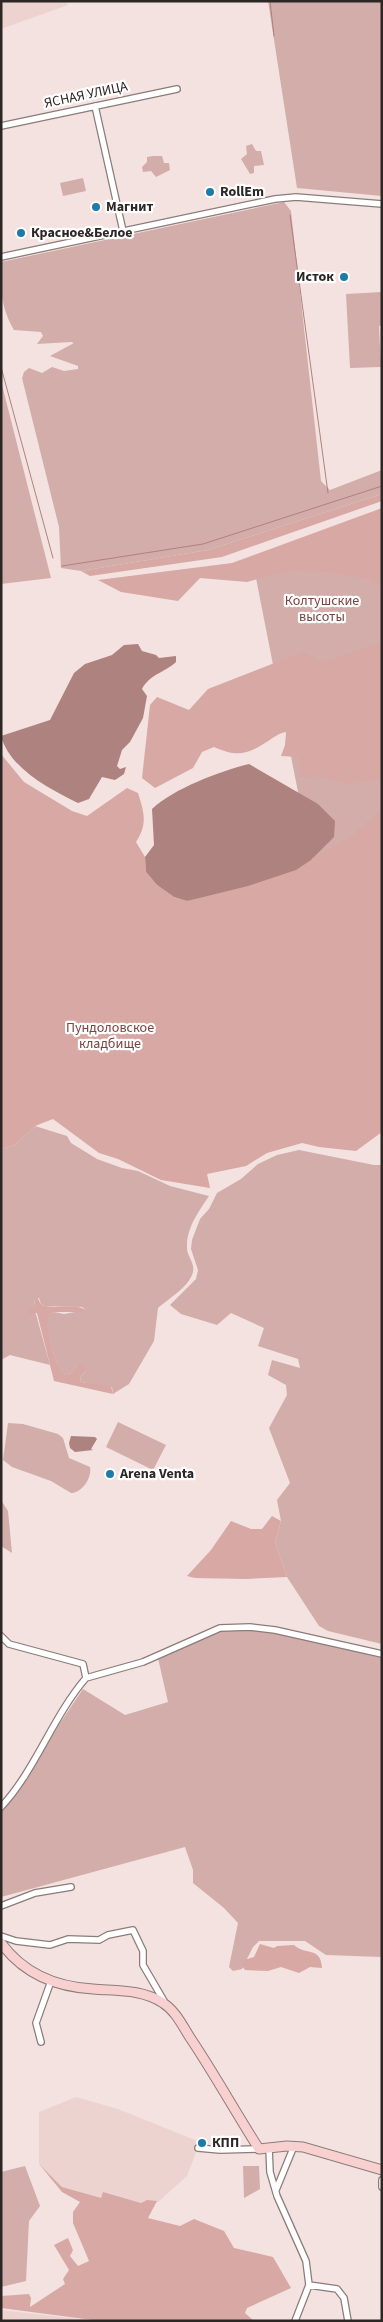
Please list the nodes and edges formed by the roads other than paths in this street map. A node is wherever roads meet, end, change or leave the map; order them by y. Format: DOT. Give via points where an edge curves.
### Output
graph roads {
  1 [pos="176,89"];
  2 [pos="95,106"];
  3 [pos="1,126"];
  4 [pos="382,204"];
  5 [pos="123,231"];
  6 [pos="1,256"];
  7 [pos="1,1636"];
  8 [pos="382,1654"];
  9 [pos="86,1678"];
  10 [pos="1,1807"];
  11 [pos="71,1887"];
  12 [pos="1,1906"];
  13 [pos="1,1936"];
  14 [pos="1,1943"];
  15 [pos="51,1981"];
  16 [pos="168,2006"];
  17 [pos="41,2042"];
  18 [pos="294,2146"];
  19 [pos="198,2148"];
  20 [pos="269,2148"];
  21 [pos="260,2149"];
  22 [pos="382,2170"];
  23 [pos="382,2180"];
  24 [pos="382,2187"];
  25 [pos="276,2190"];
  26 [pos="309,2285"];
  27 [pos="295,2321"];
  28 [pos="348,2321"];
  1 -- 2 [label="street, ЯСНАЯ УЛИЦА"];
  2 -- 3 [label="street, ЯСНАЯ УЛИЦА"];
  2 -- 5 [label="street"];
  4 -- 5 [label="street" via="287,198"];
  5 -- 6 [label="street"];
  7 -- 9 [label="street" via="9,1644 83,1664"];
  8 -- 9 [label="street" via="275,1630 220,1628 142,1662"];
  9 -- 10 [label="street" via="14,1794"];
  11 -- 12 [label="street" via="35,1893"];
  13 -- 16 [label="street" via="16,1942 50,1945 68,1940 99,1940 133,1930 143,1952 143,1965"];
  14 -- 15 [label="street" via="23,1967"];
  15 -- 16 [label="street" via="76,1987 134,1992"];
  15 -- 17 [label="street" via="36,2023"];
  16 -- 21 [label="street"];
  18 -- 20 [label="street"];
  18 -- 22 [label="street" via="304,2146"];
  18 -- 25 [label="street"];
  19 -- 21 [label="street"];
  20 -- 21 [label="street"];
  20 -- 25 [label="street" via="270,2172"];
  23 -- 24 [label="street"];
  25 -- 26 [label="street" via="306,2261"];
  26 -- 27 [label="street"];
  26 -- 28 [label="street" via="337,2289 344,2298"];
}
